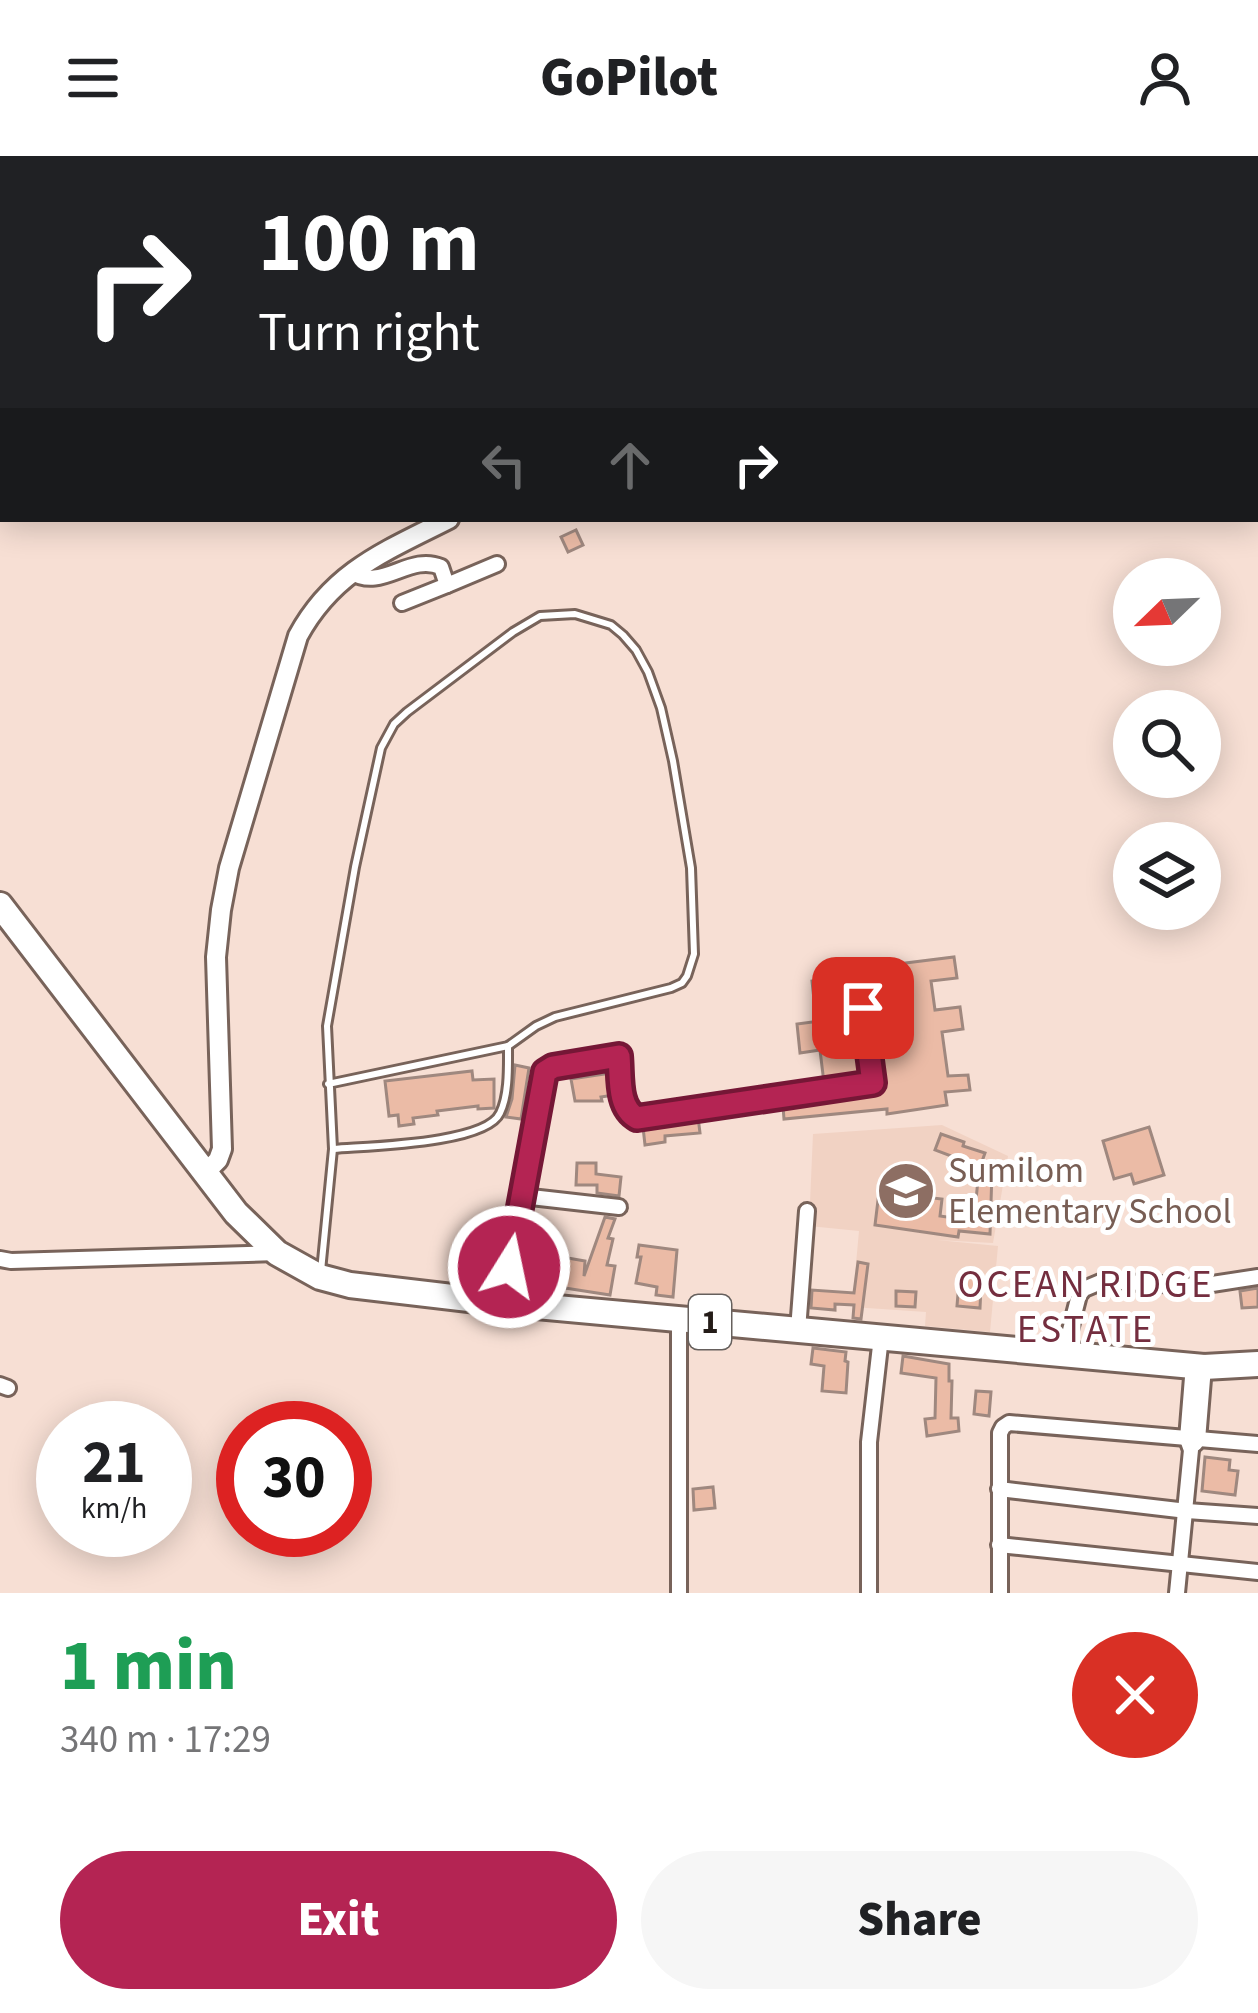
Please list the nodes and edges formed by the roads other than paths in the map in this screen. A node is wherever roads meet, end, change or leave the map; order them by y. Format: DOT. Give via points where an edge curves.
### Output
graph roads {
  1 [pos="443,522"];
  2 [pos="497,564"];
  3 [pos="352,572"];
  4 [pos="447,585"];
  5 [pos="402,603"];
  6 [pos="0,905"];
  7 [pos="858,971"];
  8 [pos="863,1008"];
  9 [pos="820,1014"];
  10 [pos="508,1046"];
  11 [pos="328,1084"];
  12 [pos="333,1149"];
  13 [pos="529,1159"];
  14 [pos="205,1173"];
  15 [pos="522,1196"];
  16 [pos="619,1207"];
  17 [pos="807,1211"];
  18 [pos="277,1253"];
  19 [pos="0,1259"];
  20 [pos="320,1277"];
  21 [pos="1258,1277"];
  22 [pos="503,1303"];
  23 [pos="679,1319"];
  24 [pos="798,1330"];
  25 [pos="881,1337"];
  26 [pos="1064,1354"];
  27 [pos="1258,1364"];
  28 [pos="1198,1366"];
  29 [pos="1192,1443"];
  30 [pos="1258,1444"];
  31 [pos="998,1490"];
  32 [pos="1187,1511"];
  33 [pos="1258,1516"];
  34 [pos="999,1545"];
  35 [pos="1180,1564"];
  36 [pos="1258,1572"];
  37 [pos="679,1593"];
  38 [pos="869,1593"];
  39 [pos="1000,1593"];
  40 [pos="1177,1593"];
  1 -- 3 [label="main road"];
  2 -- 4 [label="street"];
  3 -- 4 [label="street" via="378,579 427,562 441,568"];
  3 -- 14 [label="main road" via="315,605 298,636 229,868 217,957 221,1149"];
  4 -- 5 [label="street"];
  6 -- 14 [label="highway, 1"];
  7 -- 8 [label="lane"];
  8 -- 9 [label="lane"];
  8 -- 13 [label="lane" via="873,1083 637,1118 624,1107 619,1056 553,1067 545,1072"];
  10 -- 11 [label="lane"];
  10 -- 11 [label="lane" via="555,1017 682,983 694,954 691,868 661,708 623,635 574,614 540,616 513,632 387,735 326,1026"];
  10 -- 12 [label="lane" via="501,1111 489,1126"];
  11 -- 12 [label="lane"];
  12 -- 20 [label="lane"];
  13 -- 15 [label="street"];
  14 -- 18 [label="highway, 1"];
  15 -- 16 [label="street"];
  15 -- 22 [label="street"];
  17 -- 24 [label="street"];
  18 -- 19 [label="street"];
  18 -- 20 [label="highway, 1"];
  20 -- 22 [label="highway, 1"];
  21 -- 26 [label="street" via="1199,1286 1092,1284 1079,1295"];
  22 -- 23 [label="highway, 1"];
  23 -- 24 [label="highway, 1"];
  23 -- 37 [label="street"];
  24 -- 25 [label="highway, 1"];
  25 -- 26 [label="highway, 1"];
  25 -- 38 [label="street" via="869,1442"];
  26 -- 28 [label="highway, 1"];
  27 -- 28 [label="highway, 1"];
  28 -- 29 [label="street"];
  29 -- 30 [label="street"];
  29 -- 31 [label="street" via="1009,1423 1000,1433"];
  29 -- 32 [label="street"];
  31 -- 32 [label="street"];
  31 -- 34 [label="street"];
  32 -- 33 [label="street"];
  32 -- 35 [label="street"];
  34 -- 35 [label="street"];
  34 -- 39 [label="street"];
  35 -- 36 [label="street"];
  35 -- 40 [label="street"];
}
